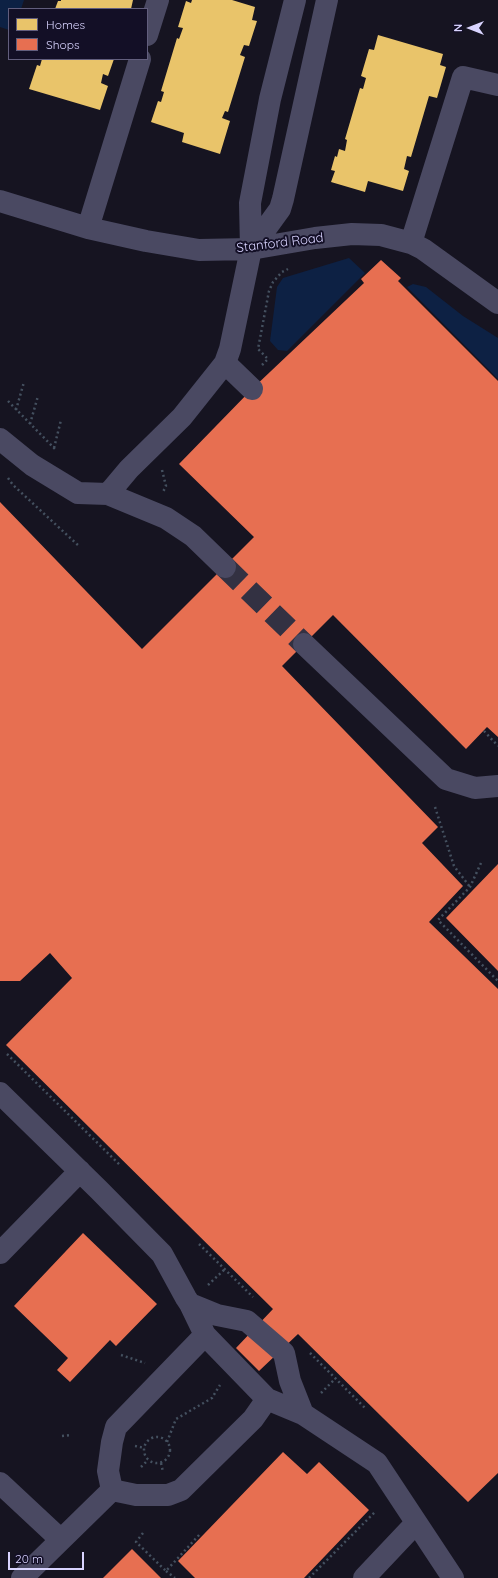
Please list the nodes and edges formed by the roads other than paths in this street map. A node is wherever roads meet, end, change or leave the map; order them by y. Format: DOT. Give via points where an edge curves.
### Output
graph roads {
  1 [pos="158,0"];
  2 [pos="295,0"];
  3 [pos="327,0"];
  4 [pos="148,32"];
  5 [pos="140,60"];
  6 [pos="498,85"];
  7 [pos="0,201"];
  8 [pos="88,228"];
  9 [pos="411,243"];
  10 [pos="251,249"];
  11 [pos="498,303"];
  12 [pos="225,363"];
  13 [pos="256,378"];
  14 [pos="0,439"];
  15 [pos="108,494"];
  16 [pos="224,566"];
  17 [pos="304,644"];
  18 [pos="498,786"];
  19 [pos="0,1093"];
  20 [pos="80,1171"];
  21 [pos="0,1253"];
  22 [pos="198,1296"];
  23 [pos="205,1335"];
  24 [pos="267,1399"];
  25 [pos="303,1414"];
  26 [pos="0,1483"];
  27 [pos="112,1490"];
  28 [pos="416,1523"];
  29 [pos="60,1539"];
  30 [pos="22,1578"];
  31 [pos="364,1578"];
  32 [pos="453,1578"];
  1 -- 4 [label="street"];
  2 -- 10 [label="street" via="270,98 250,203"];
  3 -- 10 [label="street" via="280,209"];
  5 -- 8 [label="street"];
  6 -- 9 [label="street" via="463,77"];
  7 -- 8 [label="street, Stanford Road"];
  8 -- 10 [label="street, Stanford Road" via="199,250"];
  9 -- 10 [label="street, Stanford Road" via="381,235 352,234"];
  9 -- 11 [label="street, Stanford Road"];
  10 -- 12 [label="street"];
  12 -- 13 [label="street"];
  12 -- 15 [label="street" via="182,417"];
  14 -- 15 [label="street" via="32,465 78,493"];
  15 -- 16 [label="street" via="166,518 193,536"];
  17 -- 18 [label="street" via="446,779 475,788"];
  19 -- 20 [label="street"];
  20 -- 21 [label="street"];
  20 -- 22 [label="street" via="162,1254 186,1298"];
  22 -- 23 [label="street"];
  22 -- 25 [label="street" via="217,1315 247,1321 284,1353 290,1381"];
  23 -- 24 [label="street"];
  23 -- 27 [label="street" via="116,1427 108,1471"];
  24 -- 25 [label="street"];
  24 -- 27 [label="street" via="253,1419 181,1490 168,1495 136,1495"];
  25 -- 28 [label="street" via="378,1462"];
  26 -- 29 [label="street"];
  27 -- 29 [label="street"];
  28 -- 31 [label="street"];
  28 -- 32 [label="street"];
  29 -- 30 [label="street"];
}
